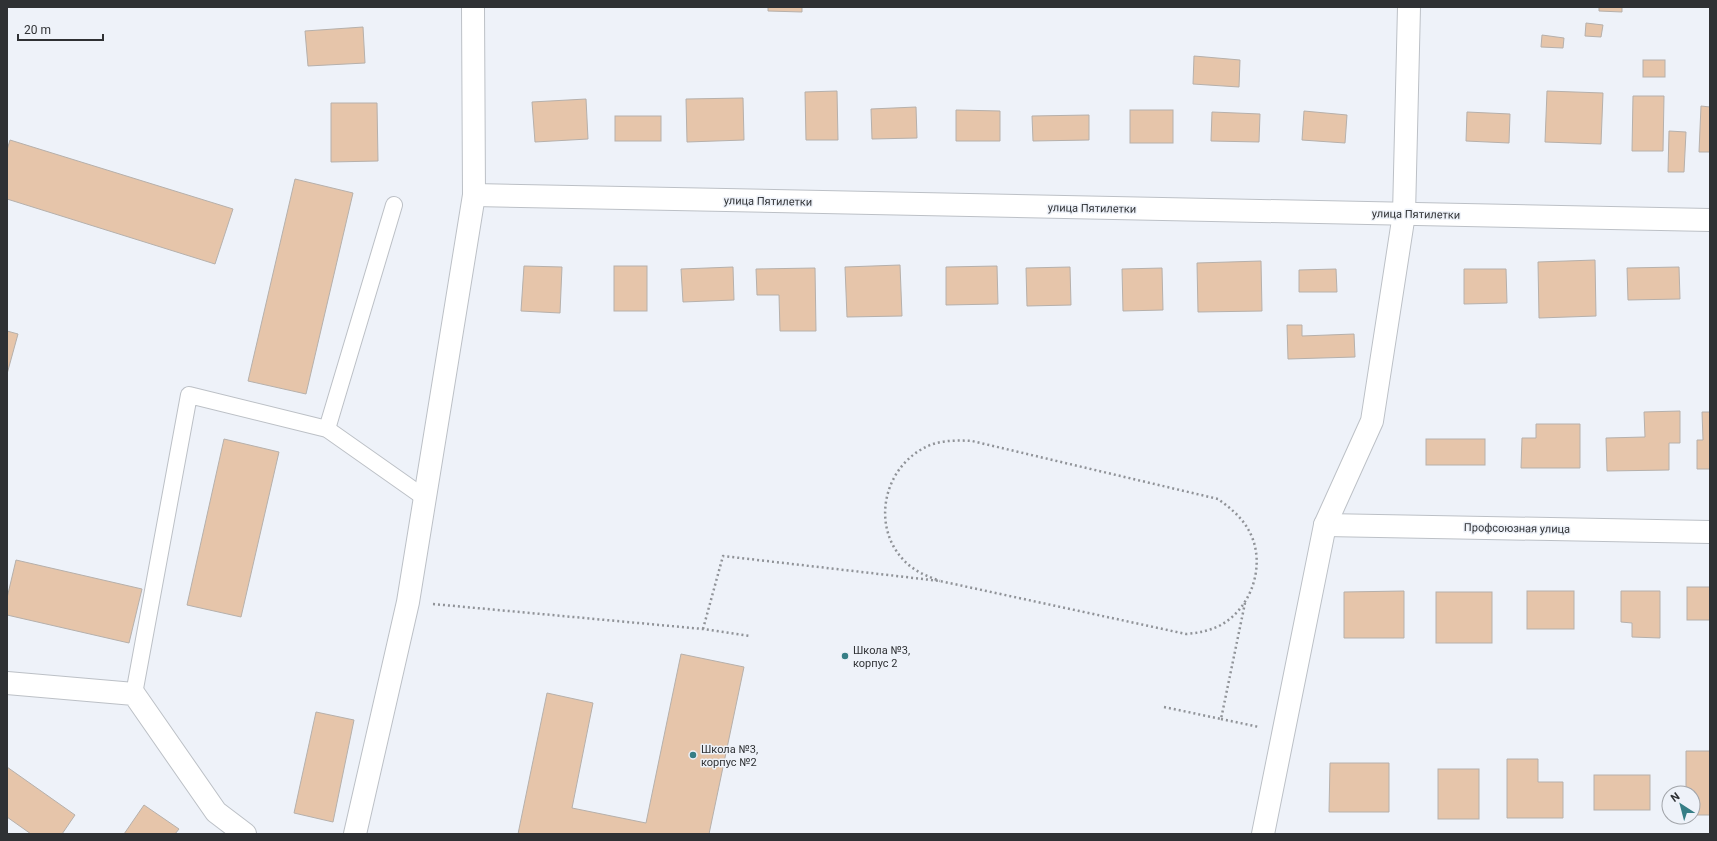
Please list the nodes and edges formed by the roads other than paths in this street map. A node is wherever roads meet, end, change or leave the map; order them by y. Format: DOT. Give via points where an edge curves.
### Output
graph roads {
  1 [pos="473,7"];
  2 [pos="1409,7"];
  3 [pos="474,195"];
  4 [pos="394,205"];
  5 [pos="1404,214"];
  6 [pos="1710,220"];
  7 [pos="327,429"];
  8 [pos="425,498"];
  9 [pos="1325,525"];
  10 [pos="1710,532"];
  11 [pos="7,683"];
  12 [pos="134,694"];
  13 [pos="245,834"];
  14 [pos="354,834"];
  15 [pos="1263,834"];
  1 -- 3 [label="street"];
  2 -- 5 [label="street"];
  3 -- 5 [label="street, улица Пятилетки"];
  3 -- 8 [label="street"];
  4 -- 7 [label="lane"];
  5 -- 6 [label="street, улица Пятилетки"];
  5 -- 9 [label="street" via="1372,421"];
  7 -- 8 [label="lane"];
  7 -- 12 [label="lane" via="190,395"];
  8 -- 14 [label="street" via="408,602"];
  9 -- 10 [label="street, Профсоюзная улица"];
  9 -- 15 [label="street"];
  11 -- 12 [label="street"];
  12 -- 13 [label="street" via="216,812"];
}
